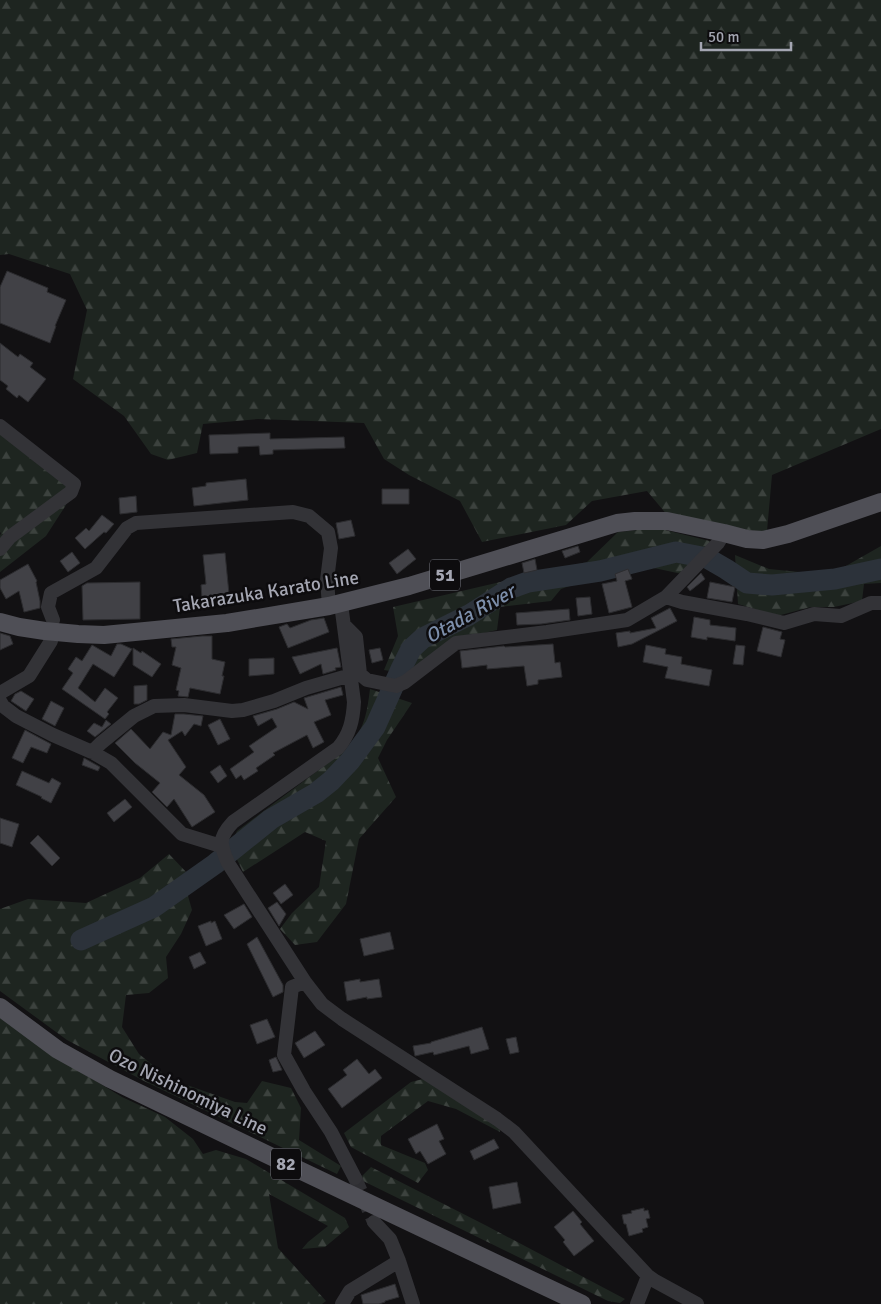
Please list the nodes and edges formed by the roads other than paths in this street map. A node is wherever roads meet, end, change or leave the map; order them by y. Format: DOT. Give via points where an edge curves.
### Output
graph roads {
  1 [pos="0,426"];
  2 [pos="881,502"];
  3 [pos="724,533"];
  4 [pos="0,549"];
  5 [pos="666,597"];
  6 [pos="881,603"];
  7 [pos="335,605"];
  8 [pos="53,620"];
  9 [pos="0,622"];
  10 [pos="344,625"];
  11 [pos="52,641"];
  12 [pos="351,675"];
  13 [pos="0,693"];
  14 [pos="0,701"];
  15 [pos="92,752"];
  16 [pos="221,846"];
  17 [pos="305,982"];
  18 [pos="0,1006"];
  19 [pos="355,1178"];
  20 [pos="374,1222"];
  21 [pos="399,1261"];
  22 [pos="648,1276"];
  23 [pos="342,1304"];
  24 [pos="413,1304"];
  25 [pos="582,1304"];
  26 [pos="637,1304"];
  27 [pos="697,1304"];
  1 -- 4 [label="street" via="74,484 71,492 10,537"];
  2 -- 3 [label="main road, Takarazuka Karato Line / 51" via="763,540"];
  3 -- 5 [label="street" via="718,544"];
  3 -- 7 [label="main road, Takarazuka Karato Line / 51" via="667,521 617,522 409,586"];
  5 -- 6 [label="street" via="784,623 814,614 841,616 871,603"];
  5 -- 10 [label="street" via="627,620 456,643 396,686 367,680 360,674 356,637"];
  7 -- 8 [label="street" via="327,580 331,548 328,532 308,516 293,512 136,522 127,528 96,568 51,593 48,607"];
  7 -- 9 [label="main road, Takarazuka Karato Line / 51" via="218,624 104,635 45,631"];
  7 -- 10 [label="street"];
  10 -- 12 [label="street"];
  11 -- 13 [label="street" via="29,676"];
  12 -- 15 [label="street" via="243,710 154,706 134,716"];
  12 -- 16 [label="street" via="354,715 344,741 233,822 225,830"];
  14 -- 15 [label="street" via="16,716"];
  15 -- 16 [label="street" via="111,763 182,834"];
  16 -- 17 [label="street" via="228,863"];
  17 -- 19 [label="street" via="292,987 284,1055"];
  17 -- 22 [label="street" via="322,1004 342,1019 514,1132"];
  18 -- 25 [label="main road, Ozo Nishinomiya Line / 82" via="58,1050 110,1079"];
  20 -- 21 [label="street" via="390,1239"];
  21 -- 23 [label="street" via="350,1292"];
  21 -- 24 [label="street"];
  22 -- 26 [label="street"];
  22 -- 27 [label="street"];
}
